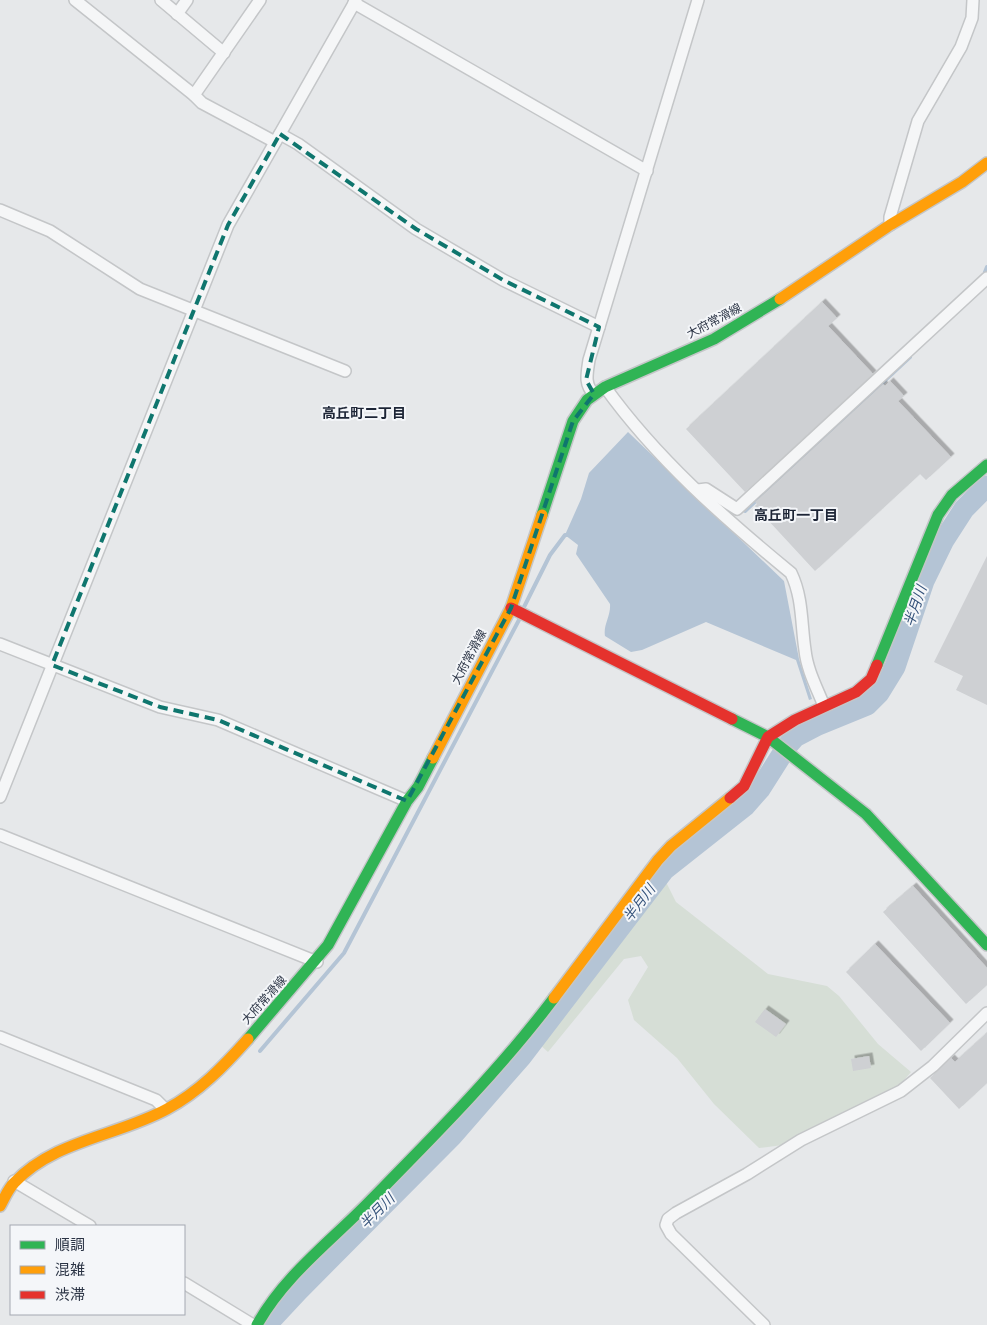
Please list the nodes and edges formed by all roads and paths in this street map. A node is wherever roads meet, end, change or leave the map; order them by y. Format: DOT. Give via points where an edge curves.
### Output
graph roads {
  1 [pos="75,0"];
  2 [pos="161,0"];
  3 [pos="187,0"];
  4 [pos="260,0"];
  5 [pos="698,0"];
  6 [pos="973,0"];
  7 [pos="355,1"];
  8 [pos="177,14"];
  9 [pos="224,53"];
  10 [pos="194,95"];
  11 [pos="277,138"];
  12 [pos="987,163"];
  13 [pos="647,171"];
  14 [pos="0,210"];
  15 [pos="890,225"];
  16 [pos="987,278"];
  17 [pos="194,312"];
  18 [pos="599,327"];
  19 [pos="345,371"];
  20 [pos="604,388"];
  21 [pos="594,394"];
  22 [pos="987,464"];
  23 [pos="698,490"];
  24 [pos="511,608"];
  25 [pos="0,644"];
  26 [pos="52,665"];
  27 [pos="824,706"];
  28 [pos="772,741"];
  29 [pos="0,797"];
  30 [pos="407,801"];
  31 [pos="0,835"];
  32 [pos="987,945"];
  33 [pos="317,962"];
  34 [pos="987,1013"];
  35 [pos="0,1037"];
  36 [pos="165,1109"];
  37 [pos="0,1174"];
  38 [pos="14,1180"];
  39 [pos="0,1206"];
  40 [pos="88,1225"];
  41 [pos="185,1284"];
  42 [pos="253,1325"];
  43 [pos="257,1325"];
  44 [pos="764,1325"];
  1 -- 10 [label="street"];
  2 -- 8 [label="street"];
  3 -- 8 [label="street"];
  4 -- 9 [label="street"];
  5 -- 13 [label="street"];
  6 -- 15 [label="street" via="972,18 961,48 918,121"];
  7 -- 11 [label="street"];
  7 -- 13 [label="street"];
  8 -- 9 [label="street"];
  9 -- 10 [label="street"];
  10 -- 11 [label="street" via="202,103"];
  11 -- 17 [label="street" via="228,225"];
  11 -- 18 [label="street" via="503,280"];
  12 -- 15 [label="street, 大府常滑線" via="962,182"];
  13 -- 18 [label="street"];
  14 -- 17 [label="street" via="50,232 140,289"];
  15 -- 20 [label="street, 大府常滑線" via="765,309 714,339"];
  16 -- 23 [label="street" via="737,509 706,489"];
  17 -- 19 [label="street"];
  17 -- 26 [label="street"];
  18 -- 21 [label="street" via="586,380"];
  20 -- 21 [label="street, 大府常滑線"];
  20 -- 23 [label="street" via="626,416"];
  21 -- 24 [label="street, 大府常滑線" via="573,421"];
  22 -- 27 [label="street" via="952,495 938,515 871,679 856,692"];
  23 -- 27 [label="street" via="791,573 803,617 809,670"];
  24 -- 28 [label="street"];
  24 -- 30 [label="street, 大府常滑線" via="418,786"];
  25 -- 26 [label="street"];
  26 -- 29 [label="street"];
  26 -- 30 [label="street" via="160,707 218,720"];
  27 -- 28 [label="street"];
  28 -- 32 [label="street" via="866,814"];
  28 -- 43 [label="street" via="744,786 658,860 518,1046 368,1203 295,1274 271,1300"];
  30 -- 33 [label="street, 大府常滑線"];
  31 -- 33 [label="street"];
  33 -- 36 [label="street, 大府常滑線" via="220,1070 186,1098"];
  34 -- 44 [label="street" via="934,1066 901,1090 801,1140 668,1219 666,1225 671,1234"];
  35 -- 36 [label="street" via="156,1100"];
  36 -- 38 [label="street, 大府常滑線" via="55,1154"];
  37 -- 38 [label="street"];
  38 -- 39 [label="street, 大府常滑線"];
  38 -- 40 [label="street"];
  41 -- 42 [label="street"];
}
